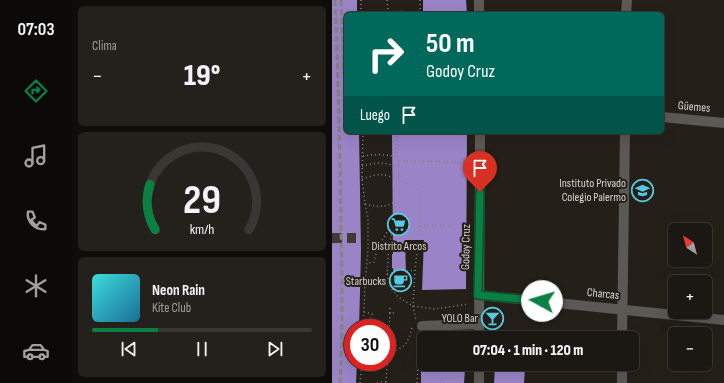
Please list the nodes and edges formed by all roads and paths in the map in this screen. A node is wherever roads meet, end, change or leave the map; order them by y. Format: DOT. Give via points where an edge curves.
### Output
graph roads {
  1 [pos="361,0"];
  2 [pos="387,0"];
  3 [pos="420,0"];
  4 [pos="479,0"];
  5 [pos="627,0"];
  6 [pos="361,12"];
  7 [pos="388,12"];
  8 [pos="407,12"];
  9 [pos="420,12"];
  10 [pos="479,12"];
  11 [pos="626,12"];
  12 [pos="664,117"];
  13 [pos="724,123"];
  14 [pos="363,134"];
  15 [pos="396,134"];
  16 [pos="480,134"];
  17 [pos="625,134"];
  18 [pos="363,156"];
  19 [pos="397,157"];
  20 [pos="399,161"];
  21 [pos="467,162"];
  22 [pos="362,166"];
  23 [pos="399,167"];
  24 [pos="362,179"];
  25 [pos="399,180"];
  26 [pos="365,204"];
  27 [pos="395,221"];
  28 [pos="420,226"];
  29 [pos="448,226"];
  30 [pos="389,244"];
  31 [pos="418,246"];
  32 [pos="367,263"];
  33 [pos="415,270"];
  34 [pos="387,274"];
  35 [pos="365,283"];
  36 [pos="360,284"];
  37 [pos="478,295"];
  38 [pos="465,304"];
  39 [pos="413,306"];
  40 [pos="390,308"];
  41 [pos="622,309"];
  42 [pos="364,312"];
  43 [pos="390,313"];
  44 [pos="395,313"];
  45 [pos="364,319"];
  46 [pos="371,319"];
  47 [pos="389,319"];
  48 [pos="724,320"];
  49 [pos="479,324"];
  50 [pos="417,327"];
  51 [pos="479,331"];
  52 [pos="622,331"];
  53 [pos="396,351"];
  54 [pos="361,371"];
  55 [pos="387,371"];
  56 [pos="479,371"];
  57 [pos="622,371"];
  58 [pos="465,378"];
  59 [pos="360,383"];
  60 [pos="377,383"];
  61 [pos="387,383"];
  62 [pos="417,383"];
  63 [pos="442,383"];
  64 [pos="479,383"];
  65 [pos="622,383"];
  1 -- 6 [label="path"];
  2 -- 7 [label="path"];
  3 -- 9 [label="path"];
  4 -- 10 [label="street"];
  5 -- 11 [label="street"];
  7 -- 8 [label="path"];
  12 -- 13 [label="street, Güemes"];
  14 -- 18 [label="path"];
  15 -- 19 [label="path"];
  16 -- 37 [label="street, Godoy Cruz"];
  17 -- 41 [label="street"];
  18 -- 19 [label="path" via="381,154"];
  18 -- 22 [label="path"];
  19 -- 20 [label="path"];
  20 -- 21 [label="path"];
  20 -- 23 [label="path"];
  22 -- 23 [label="path" via="384,162"];
  22 -- 24 [label="path"];
  23 -- 25 [label="path"];
  24 -- 25 [label="path" via="379,174"];
  24 -- 26 [label="path"];
  25 -- 28 [label="path" via="420,190"];
  26 -- 27 [label="path" via="382,207 395,202"];
  26 -- 32 [label="path" via="368,218"];
  27 -- 30 [label="path"];
  27 -- 32 [label="path" via="380,244 374,262"];
  28 -- 29 [label="path"];
  28 -- 31 [label="path"];
  30 -- 31 [label="path"];
  30 -- 34 [label="path"];
  31 -- 33 [label="path"];
  32 -- 35 [label="path"];
  33 -- 34 [label="path"];
  33 -- 39 [label="path"];
  34 -- 39 [label="path" via="391,288 398,297"];
  35 -- 36 [label="path"];
  35 -- 42 [label="path"];
  37 -- 41 [label="street, Charcas"];
  37 -- 49 [label="street, Godoy Cruz"];
  38 -- 39 [label="path" via="434,309"];
  39 -- 50 [label="path"];
  40 -- 43 [label="path"];
  41 -- 48 [label="street, Charcas"];
  41 -- 52 [label="street"];
  42 -- 45 [label="path"];
  42 -- 46 [label="path" via="372,314"];
  43 -- 44 [label="path"];
  43 -- 47 [label="path"];
  49 -- 50 [label="street"];
  49 -- 51 [label="street, Godoy Cruz"];
  50 -- 53 [label="path" via="405,344"];
  50 -- 62 [label="path"];
  54 -- 59 [label="path"];
  55 -- 61 [label="path"];
  56 -- 64 [label="street"];
  57 -- 65 [label="street"];
  58 -- 63 [label="path" via="442,379"];
  60 -- 61 [label="path"];
}
